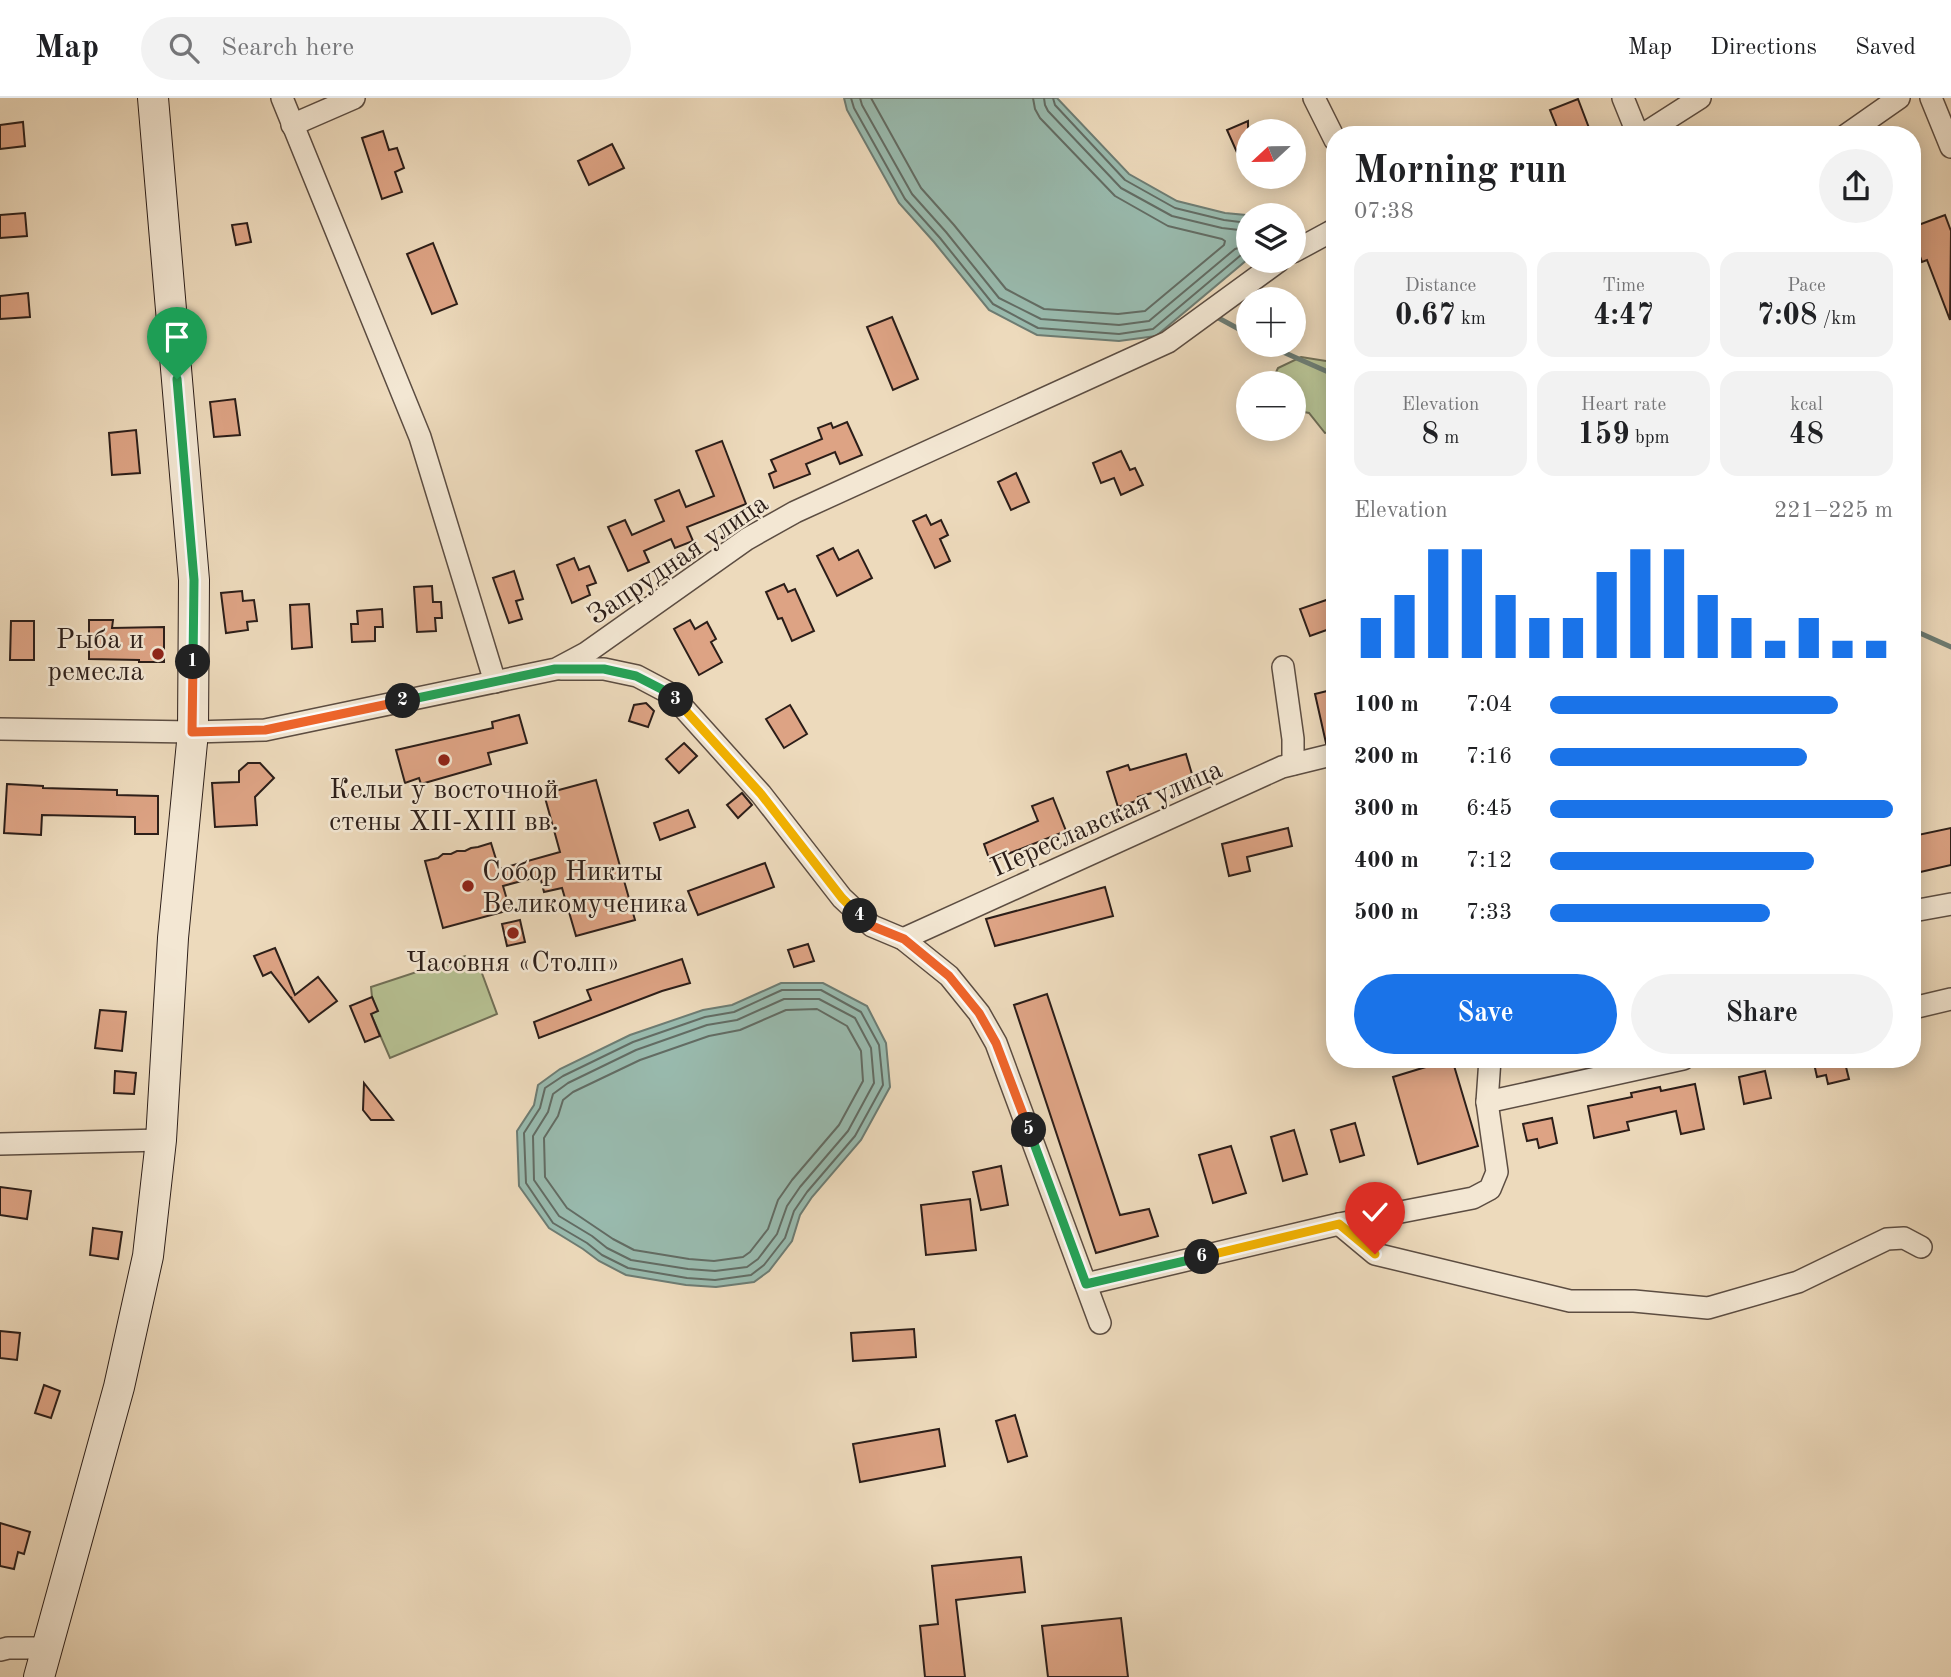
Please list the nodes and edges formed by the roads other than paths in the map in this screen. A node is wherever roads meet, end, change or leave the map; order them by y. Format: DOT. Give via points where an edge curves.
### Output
graph roads {
  1 [pos="153,98"];
  2 [pos="282,98"];
  3 [pos="354,98"];
  4 [pos="1314,98"];
  5 [pos="1623,98"];
  6 [pos="1700,98"];
  7 [pos="1899,98"];
  8 [pos="1931,98"];
  9 [pos="292,125"];
  10 [pos="1328,126"];
  11 [pos="1636,126"];
  12 [pos="1655,126"];
  13 [pos="1859,126"];
  14 [pos="1951,148"];
  15 [pos="1326,234"];
  16 [pos="1306,245"];
  17 [pos="1262,273"];
  18 [pos="1283,667"];
  19 [pos="555,669"];
  20 [pos="495,682"];
  21 [pos="0,729"];
  22 [pos="192,732"];
  23 [pos="1326,756"];
  24 [pos="1293,764"];
  25 [pos="1951,904"];
  26 [pos="1921,910"];
  27 [pos="904,939"];
  28 [pos="1951,999"];
  29 [pos="1921,1006"];
  30 [pos="1489,1068"];
  31 [pos="1642,1068"];
  32 [pos="1487,1102"];
  33 [pos="161,1140"];
  34 [pos="0,1144"];
  35 [pos="1339,1224"];
  36 [pos="1921,1247"];
  37 [pos="1086,1284"];
  38 [pos="1100,1323"];
  39 [pos="47,1648"];
  40 [pos="0,1650"];
  41 [pos="39,1677"];
  1 -- 22 [label="street" via="194,580"];
  2 -- 9 [label="street"];
  3 -- 9 [label="street"];
  4 -- 10 [label="street"];
  5 -- 11 [label="street"];
  6 -- 12 [label="street"];
  7 -- 13 [label="street"];
  8 -- 14 [label="street"];
  9 -- 20 [label="street" via="420,437"];
  15 -- 16 [label="street"];
  17 -- 19 [label="street, Запрудная улица" via="1168,342 795,512 747,539 586,653"];
  18 -- 24 [label="street"];
  19 -- 20 [label="street, Запрудная улица"];
  19 -- 27 [label="street" via="604,669 636,676 671,694 761,794 842,898 872,926"];
  20 -- 22 [label="street, Запрудная улица" via="265,730"];
  21 -- 22 [label="street, Запрудная улица"];
  22 -- 33 [label="street"];
  23 -- 24 [label="street, Переславская улица"];
  24 -- 27 [label="street, Переславская улица"];
  25 -- 26 [label="street"];
  27 -- 37 [label="street" via="949,976 996,1043"];
  28 -- 29 [label="street"];
  30 -- 32 [label="street"];
  31 -- 32 [label="street"];
  32 -- 35 [label="street" via="1497,1172 1490,1189 1473,1198"];
  33 -- 34 [label="street"];
  33 -- 39 [label="street" via="141,1293"];
  35 -- 36 [label="street" via="1375,1254 1570,1301 1708,1308 1798,1282 1887,1239 1904,1238"];
  35 -- 37 [label="street"];
  37 -- 38 [label="street"];
  39 -- 40 [label="street"];
  39 -- 41 [label="street"];
}
